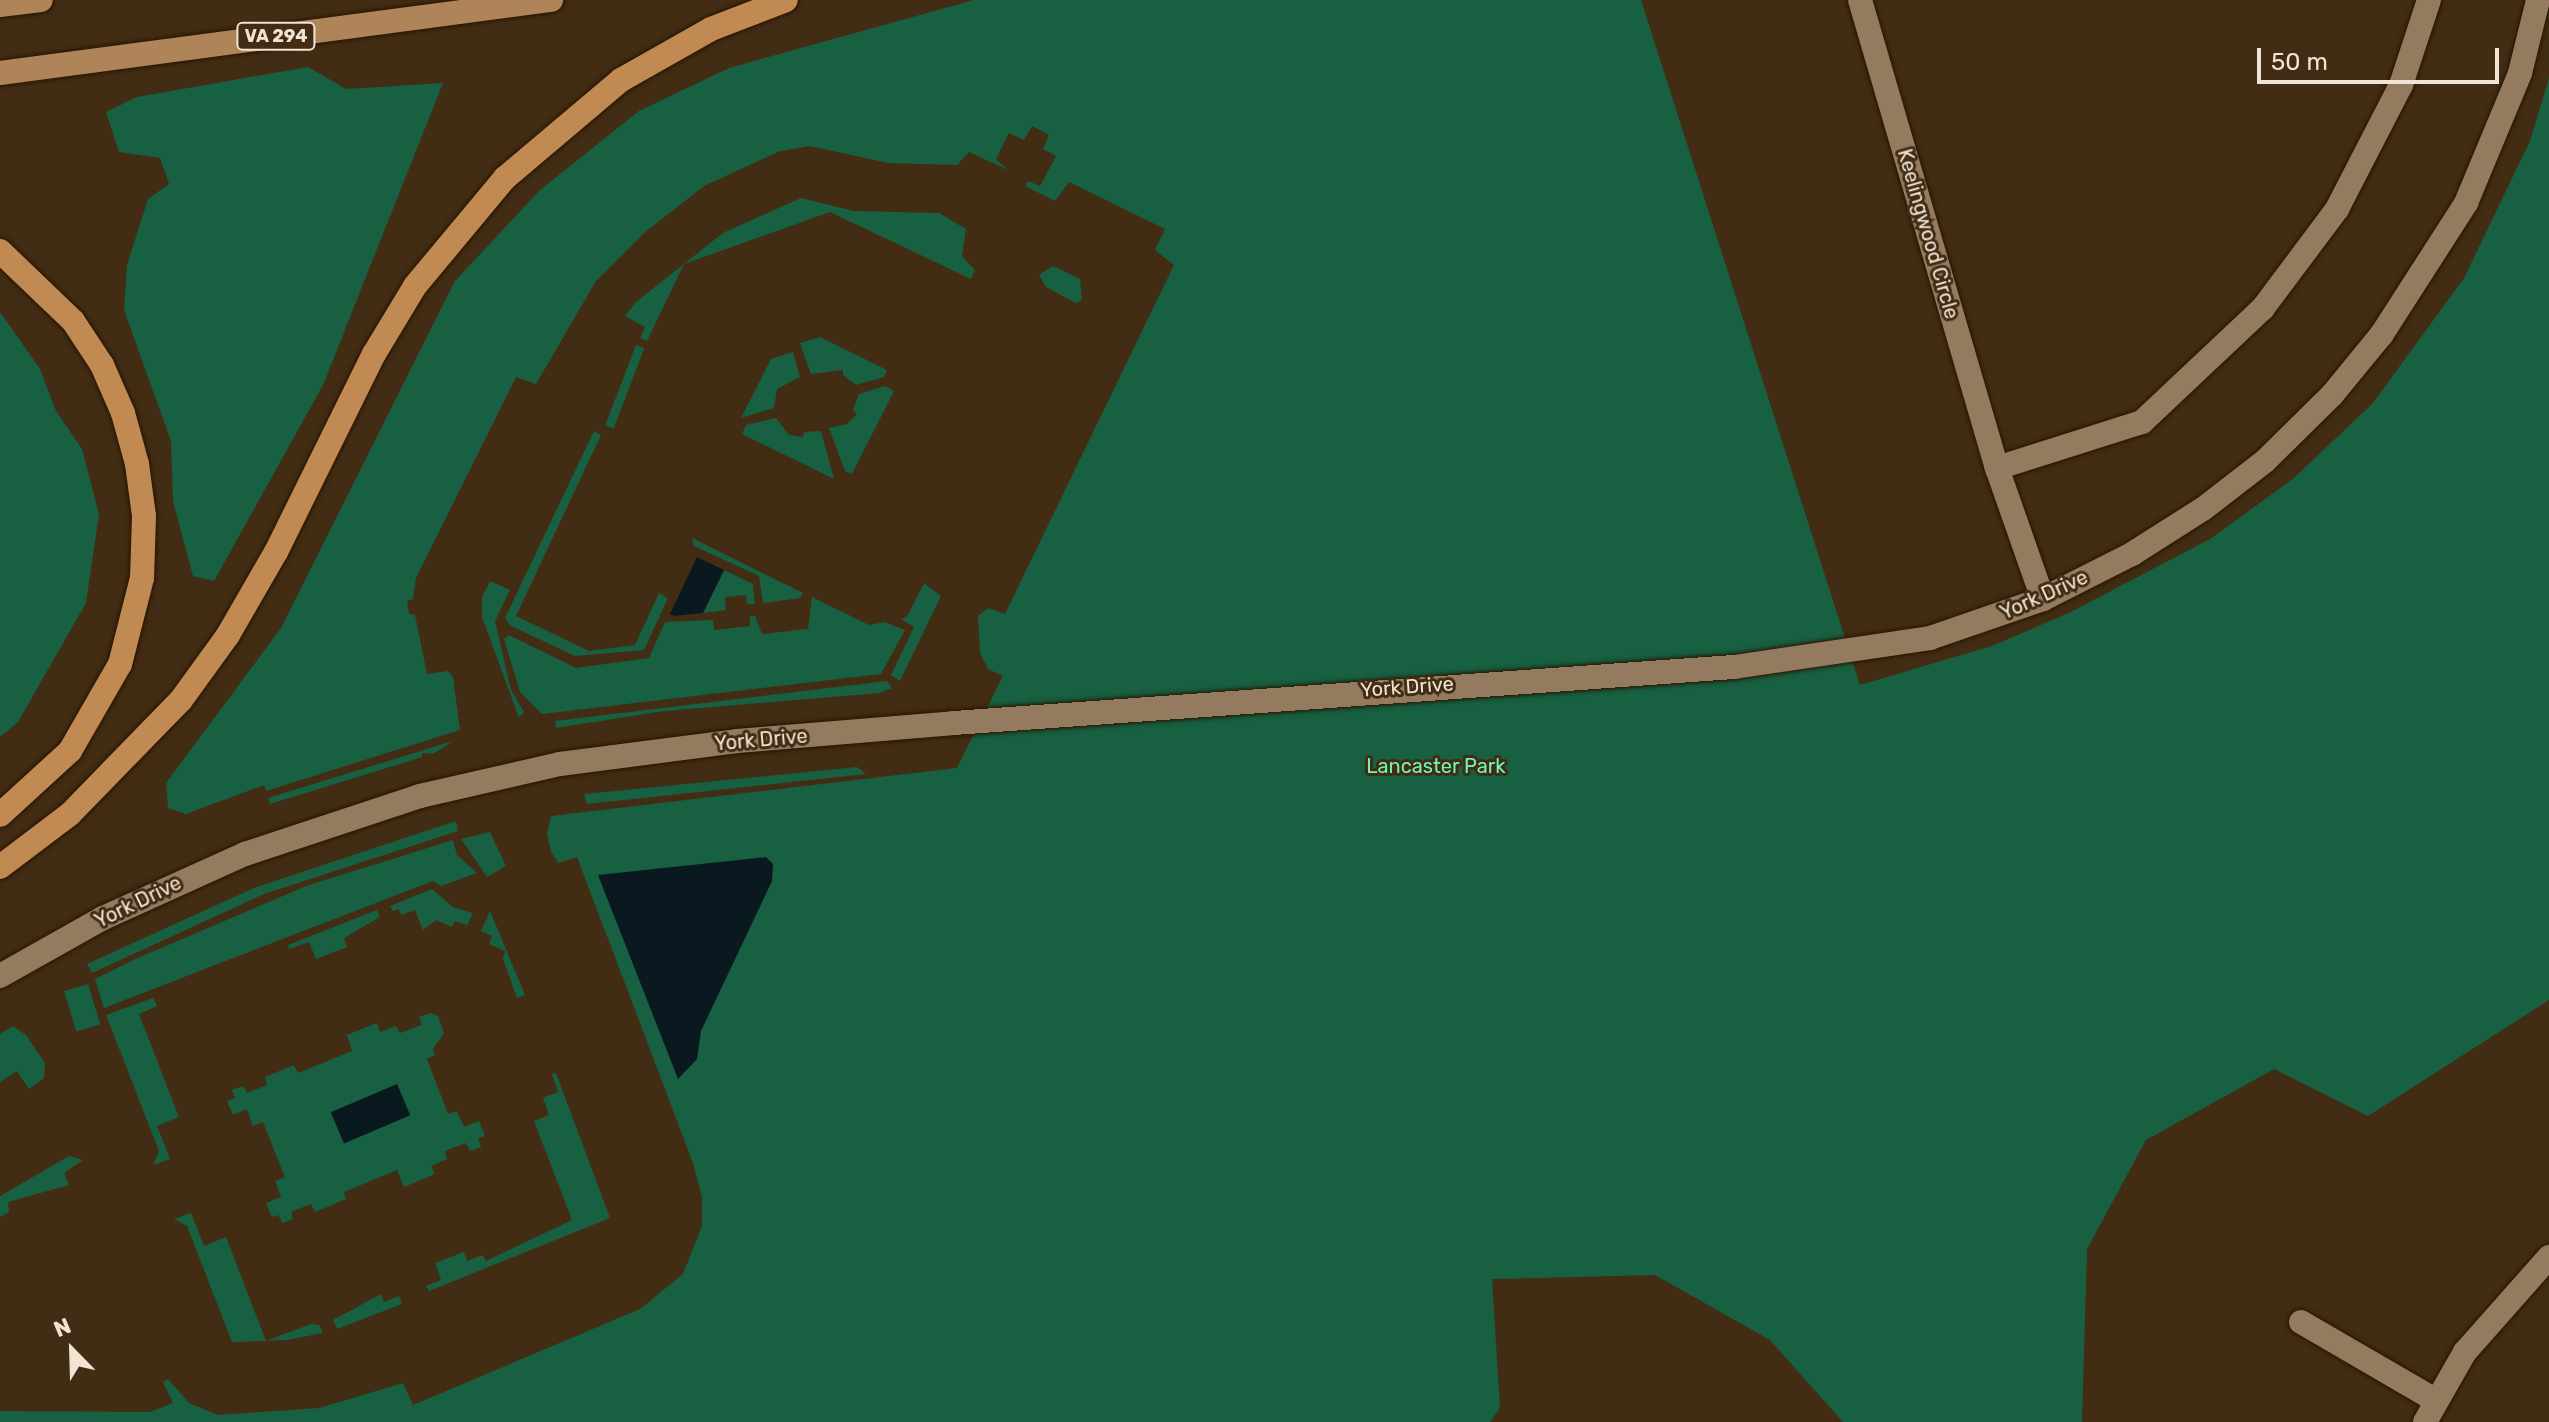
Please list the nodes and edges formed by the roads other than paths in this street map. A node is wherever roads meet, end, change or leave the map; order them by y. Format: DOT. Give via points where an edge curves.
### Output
graph roads {
  1 [pos="41,0"];
  2 [pos="551,0"];
  3 [pos="786,0"];
  4 [pos="1860,0"];
  5 [pos="2429,0"];
  6 [pos="2538,0"];
  7 [pos="0,5"];
  8 [pos="0,73"];
  9 [pos="0,251"];
  10 [pos="1997,468"];
  11 [pos="2043,599"];
  12 [pos="0,815"];
  13 [pos="0,867"];
  14 [pos="0,976"];
  15 [pos="2549,1257"];
  16 [pos="2301,1322"];
  17 [pos="2430,1411"];
  1 -- 7 [label="main road"];
  2 -- 8 [label="main road, VA 294"];
  3 -- 13 [label="highway" via="711,29 621,80 495,189 453,236 390,327 276,552 228,635 181,700 70,814"];
  4 -- 10 [label="street, Keelingwood Circle"];
  5 -- 10 [label="street" via="2401,85 2337,209 2263,308 2142,422"];
  6 -- 11 [label="street, York Drive" via="2509,102 2466,203 2382,334 2332,395 2228,490 2132,554"];
  9 -- 12 [label="highway" via="73,321 102,365 137,464 144,516 142,578 120,664 70,751"];
  10 -- 11 [label="street, Keelingwood Circle"];
  11 -- 14 [label="street, York Drive" via="1930,638 1792,661 752,740 560,764 420,796 245,854 116,911"];
  15 -- 17 [label="street" via="2491,1319"];
  16 -- 17 [label="street"];
}
